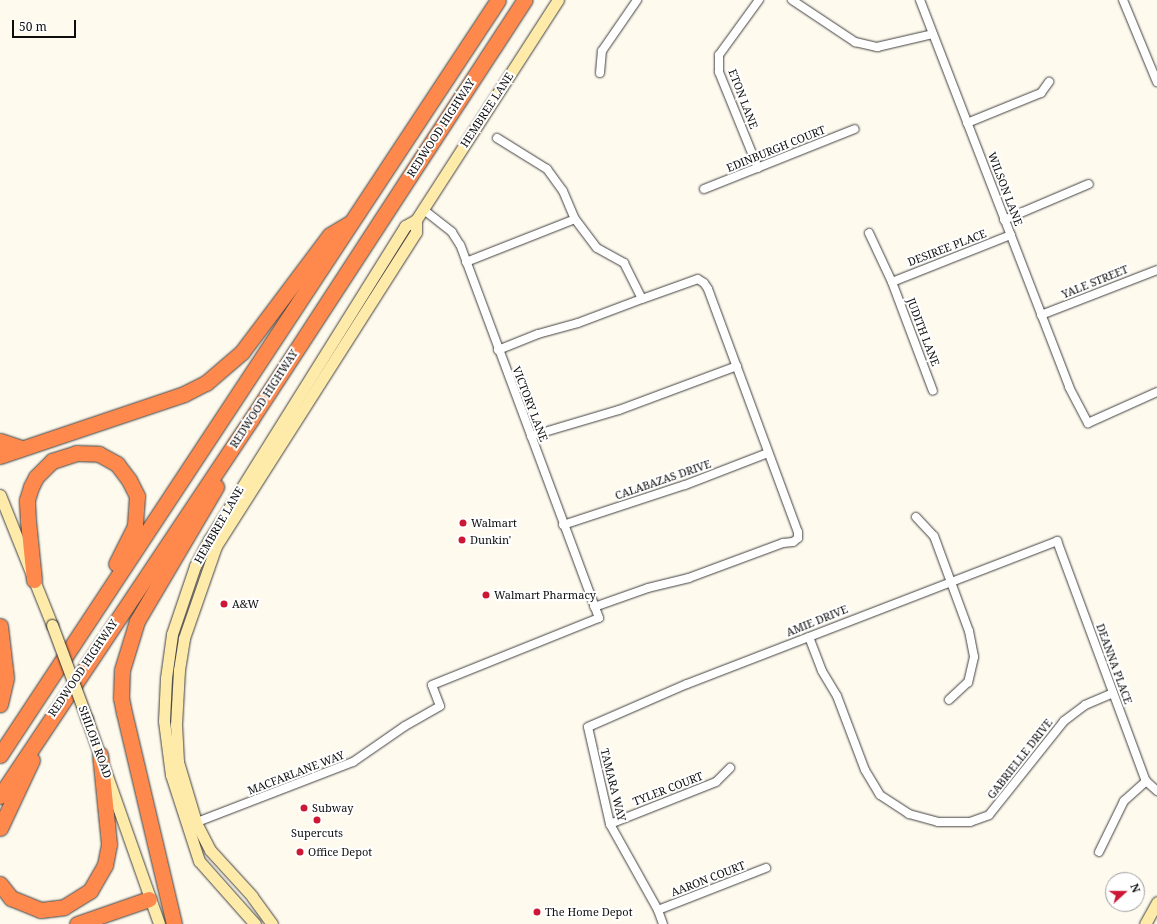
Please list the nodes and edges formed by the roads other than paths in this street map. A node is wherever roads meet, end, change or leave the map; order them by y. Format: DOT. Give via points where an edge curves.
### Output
graph roads {
  1 [pos="498,0"];
  2 [pos="524,0"];
  3 [pos="558,0"];
  4 [pos="637,0"];
  5 [pos="759,0"];
  6 [pos="792,0"];
  7 [pos="920,0"];
  8 [pos="1122,0"];
  9 [pos="933,34"];
  10 [pos="600,74"];
  11 [pos="1049,82"];
  12 [pos="1157,82"];
  13 [pos="967,123"];
  14 [pos="855,129"];
  15 [pos="497,138"];
  16 [pos="758,168"];
  17 [pos="1089,184"];
  18 [pos="704,189"];
  19 [pos="423,209"];
  20 [pos="575,219"];
  21 [pos="416,220"];
  22 [pos="1004,220"];
  23 [pos="353,221"];
  24 [pos="869,232"];
  25 [pos="1010,235"];
  26 [pos="466,262"];
  27 [pos="1157,270"];
  28 [pos="892,282"];
  29 [pos="642,299"];
  30 [pos="1041,316"];
  31 [pos="498,350"];
  32 [pos="737,366"];
  33 [pos="933,390"];
  34 [pos="1157,392"];
  35 [pos="252,418"];
  36 [pos="531,436"];
  37 [pos="0,441"];
  38 [pos="21,448"];
  39 [pos="768,453"];
  40 [pos="0,456"];
  41 [pos="0,495"];
  42 [pos="916,517"];
  43 [pos="563,525"];
  44 [pos="1057,541"];
  45 [pos="34,580"];
  46 [pos="950,580"];
  47 [pos="594,607"];
  48 [pos="598,618"];
  49 [pos="0,626"];
  50 [pos="81,631"];
  51 [pos="809,636"];
  52 [pos="1113,693"];
  53 [pos="949,700"];
  54 [pos="59,703"];
  55 [pos="0,704"];
  56 [pos="588,727"];
  57 [pos="100,754"];
  58 [pos="0,755"];
  59 [pos="730,768"];
  60 [pos="1146,781"];
  61 [pos="1157,791"];
  62 [pos="0,796"];
  63 [pos="196,822"];
  64 [pos="610,824"];
  65 [pos="186,826"];
  66 [pos="0,828"];
  67 [pos="1099,852"];
  68 [pos="766,868"];
  69 [pos="0,884"];
  70 [pos="149,899"];
  71 [pos="235,900"];
  72 [pos="1157,902"];
  73 [pos="658,910"];
  74 [pos="77,924"];
  75 [pos="159,924"];
  76 [pos="174,924"];
  77 [pos="255,924"];
  78 [pos="265,924"];
  79 [pos="272,924"];
  80 [pos="663,924"];
  81 [pos="1145,924"];
  1 -- 23 [label="highway, REDWOOD HIGHWAY"];
  2 -- 35 [label="highway, REDWOOD HIGHWAY"];
  3 -- 19 [label="street, HEMBREE LANE"];
  4 -- 10 [label="street" via="602,50"];
  5 -- 16 [label="street, ETON LANE" via="719,54 719,72"];
  6 -- 9 [label="street" via="855,42 877,47"];
  7 -- 9 [label="street, WILSON LANE"];
  8 -- 12 [label="street"];
  9 -- 13 [label="street, WILSON LANE"];
  11 -- 13 [label="street" via="1042,93"];
  13 -- 22 [label="street, WILSON LANE"];
  14 -- 16 [label="street, EDINBURGH COURT"];
  15 -- 20 [label="street" via="547,169 563,191"];
  16 -- 18 [label="street, EDINBURGH COURT"];
  17 -- 22 [label="street"];
  19 -- 21 [label="street, HEMBREE LANE"];
  19 -- 26 [label="street, VICTORY LANE" via="452,232"];
  20 -- 26 [label="street"];
  20 -- 29 [label="street" via="597,248 624,263"];
  21 -- 63 [label="street, HEMBREE LANE" via="416,232 216,546 204,576 184,638 176,725 178,762"];
  21 -- 65 [label="street, HEMBREE LANE" via="405,226 298,395 195,566 172,634 164,721 171,775"];
  22 -- 25 [label="street, WILSON LANE"];
  23 -- 38 [label="highway" via="330,235 242,352 206,383 184,394"];
  23 -- 50 [label="highway, REDWOOD HIGHWAY"];
  24 -- 28 [label="street, JUDITH LANE"];
  25 -- 28 [label="street, DESIREE PLACE"];
  25 -- 30 [label="street, WILSON LANE"];
  26 -- 31 [label="street, VICTORY LANE"];
  27 -- 30 [label="street, YALE STREET"];
  28 -- 33 [label="street, JUDITH LANE"];
  29 -- 31 [label="street"];
  29 -- 32 [label="street" via="698,279 704,283"];
  30 -- 34 [label="street, WILSON LANE" via="1069,387 1088,422"];
  31 -- 36 [label="street, VICTORY LANE"];
  32 -- 36 [label="street" via="619,410"];
  32 -- 39 [label="street"];
  35 -- 54 [label="highway, REDWOOD HIGHWAY"];
  35 -- 76 [label="highway" via="205,507 137,621 122,670 121,698 124,713"];
  36 -- 43 [label="street, VICTORY LANE"];
  37 -- 38 [label="highway"];
  38 -- 40 [label="highway"];
  39 -- 43 [label="street, CALABAZAS DRIVE" via="685,485"];
  39 -- 47 [label="street" via="797,527 798,538 793,542 783,543 689,578 648,588"];
  41 -- 45 [label="street, SHILOH ROAD"];
  42 -- 46 [label="street" via="934,536"];
  43 -- 47 [label="street, VICTORY LANE"];
  44 -- 46 [label="street, AMIE DRIVE"];
  44 -- 52 [label="street, DEANNA PLACE"];
  45 -- 50 [label="highway" via="27,500 36,476 52,461 76,453 99,454 117,464 135,492 137,516 131,534"];
  45 -- 57 [label="street, SHILOH ROAD, bridge"];
  46 -- 51 [label="street, AMIE DRIVE"];
  46 -- 53 [label="street" via="969,631 974,657 968,682"];
  47 -- 48 [label="street, VICTORY LANE"];
  48 -- 63 [label="street, MACFARLANE WAY" via="432,685 440,706 405,726 353,762"];
  49 -- 55 [label="highway" via="6,678"];
  50 -- 58 [label="highway, REDWOOD HIGHWAY"];
  51 -- 52 [label="street, GABRIELLE DRIVE" via="822,670 837,696 865,770 880,795 909,814 938,822 970,822 989,816 1064,721 1085,704"];
  51 -- 56 [label="street, AMIE DRIVE" via="686,684"];
  52 -- 60 [label="street, DEANNA PLACE"];
  54 -- 62 [label="highway, REDWOOD HIGHWAY"];
  54 -- 66 [label="highway"];
  56 -- 64 [label="street, TAMARA WAY"];
  57 -- 69 [label="highway" via="109,844 105,865 90,891 64,907 41,910 11,898"];
  57 -- 70 [label="street, SHILOH ROAD"];
  59 -- 64 [label="street, TYLER COURT" via="716,782"];
  60 -- 61 [label="street, DEANNA PLACE"];
  60 -- 67 [label="street" via="1124,801"];
  63 -- 65 [label="street, MACFARLANE WAY"];
  63 -- 79 [label="street, HEMBREE LANE" via="210,850 252,896"];
  64 -- 73 [label="street, TAMARA WAY"];
  65 -- 71 [label="street, HEMBREE LANE" via="199,861"];
  68 -- 73 [label="street, AARON COURT"];
  70 -- 74 [label="highway"];
  70 -- 75 [label="street, SHILOH ROAD"];
  71 -- 77 [label="street, HEMBREE LANE"];
  71 -- 78 [label="street" via="243,900 250,904"];
  72 -- 81 [label="street"];
  73 -- 80 [label="street, TAMARA WAY"];
}
